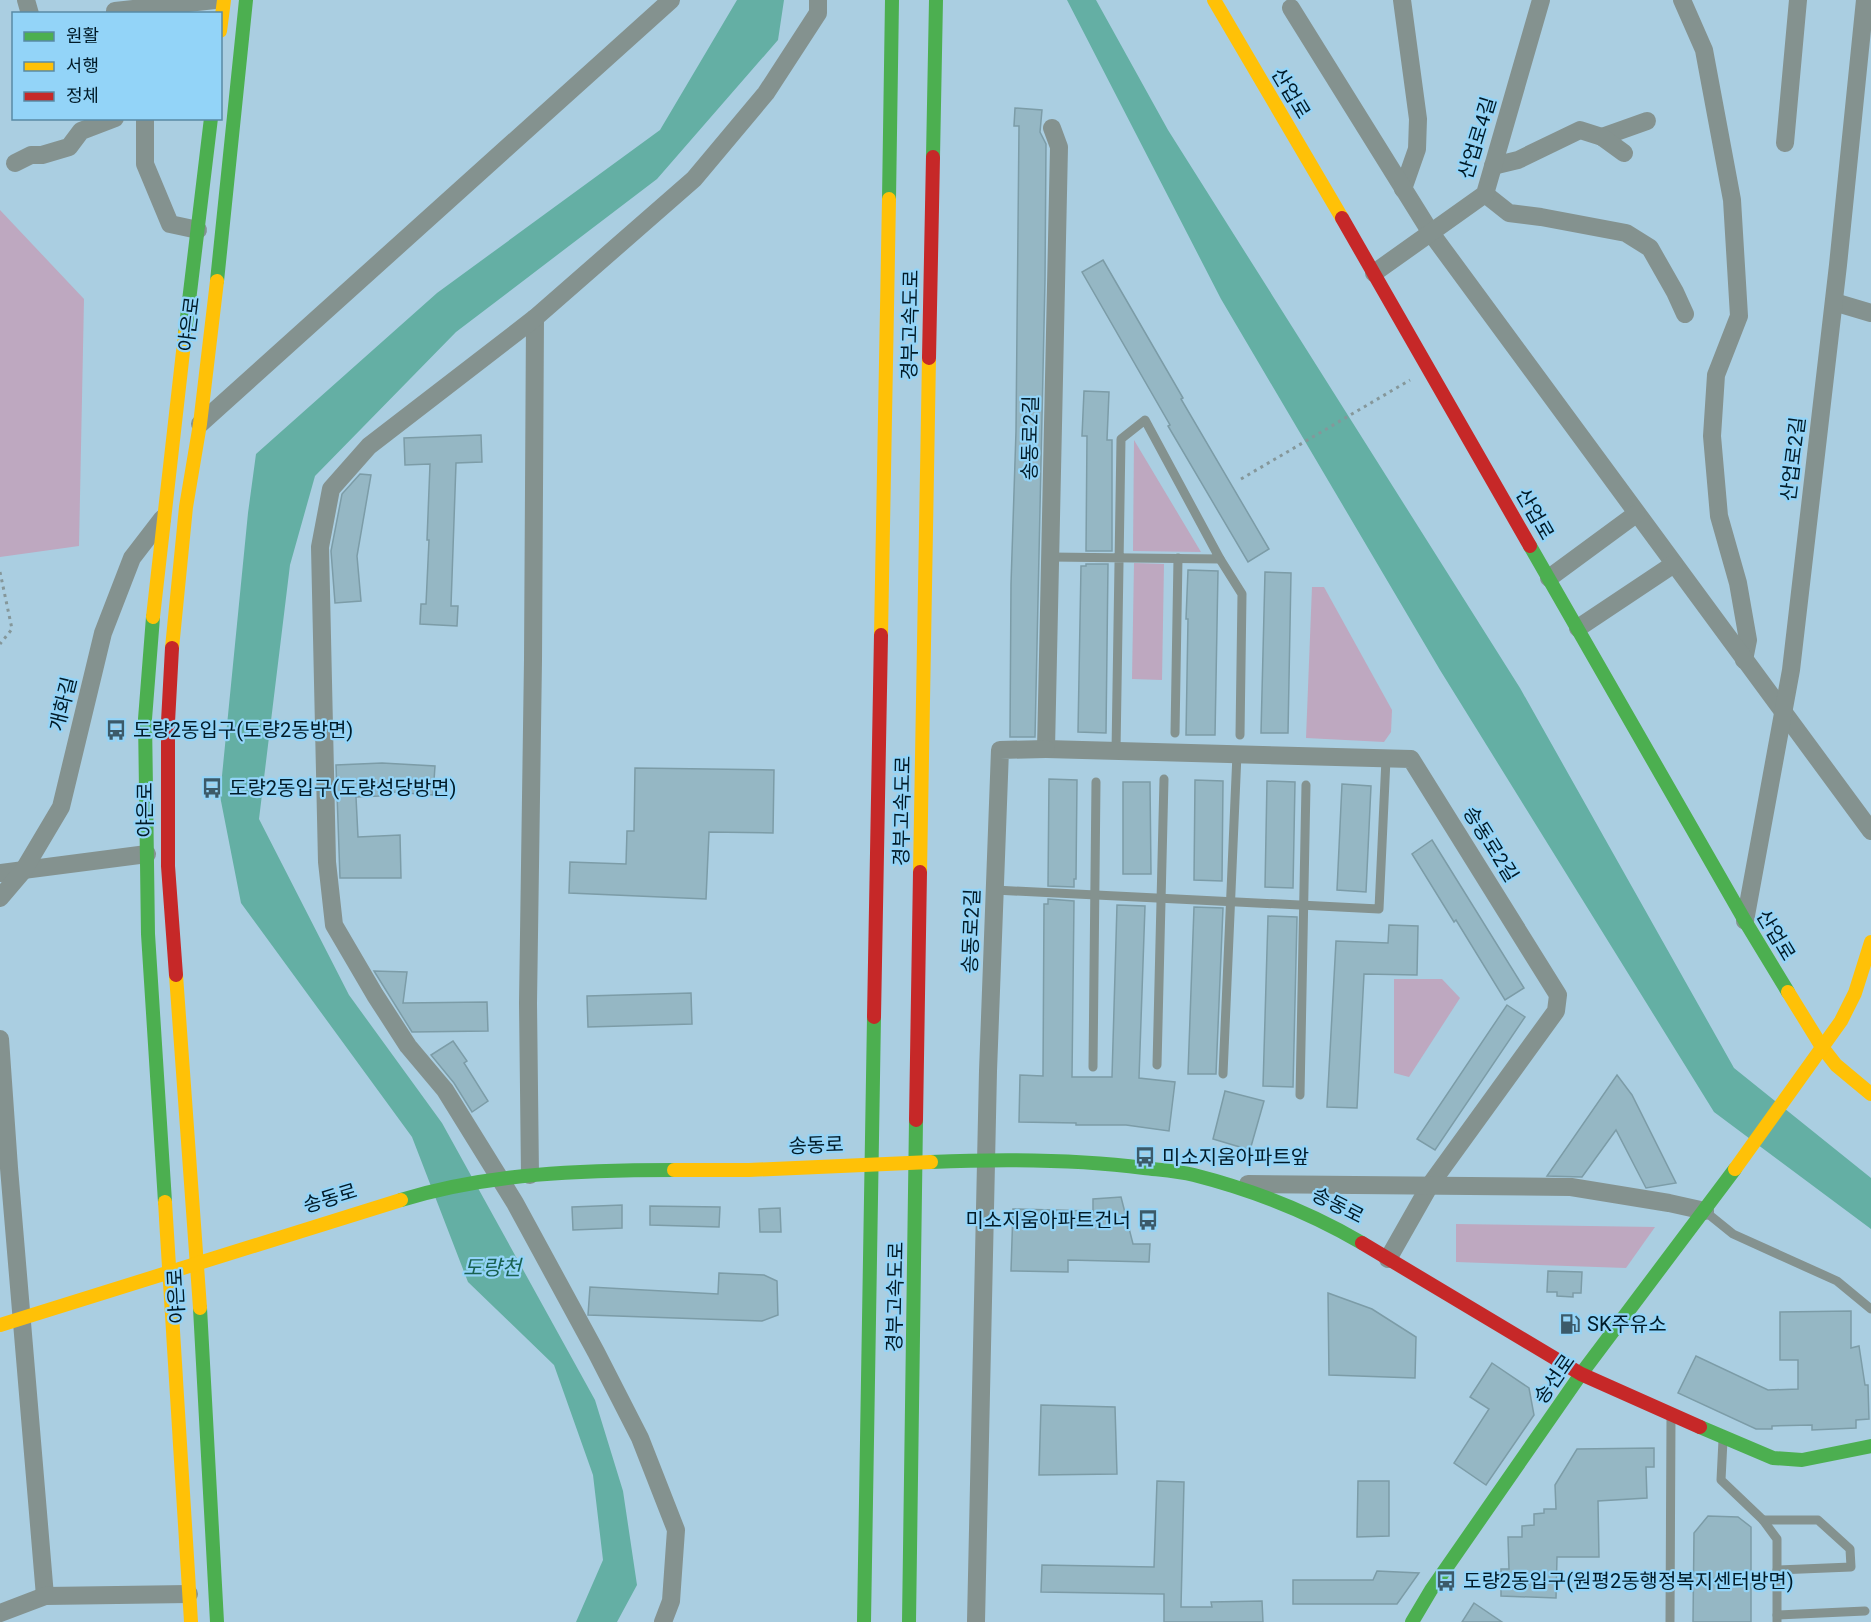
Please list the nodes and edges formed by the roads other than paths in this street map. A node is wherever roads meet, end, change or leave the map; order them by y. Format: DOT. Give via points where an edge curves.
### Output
graph roads {
  1 [pos="215,0"];
  2 [pos="224,0"];
  3 [pos="246,0"];
  4 [pos="670,0"];
  5 [pos="818,0"];
  6 [pos="892,0"];
  7 [pos="936,0"];
  8 [pos="1214,0"];
  9 [pos="1402,0"];
  10 [pos="1541,0"];
  11 [pos="1682,0"];
  12 [pos="1798,0"];
  13 [pos="1866,0"];
  14 [pos="143,4"];
  15 [pos="112,8"];
  16 [pos="1291,8"];
  17 [pos="222,16"];
  18 [pos="110,120"];
  19 [pos="145,120"];
  20 [pos="211,120"];
  21 [pos="1647,121"];
  22 [pos="1053,128"];
  23 [pos="1602,137"];
  24 [pos="1785,142"];
  25 [pos="1624,153"];
  26 [pos="15,163"];
  27 [pos="1493,166"];
  28 [pos="1403,189"];
  29 [pos="1485,194"];
  30 [pos="198,230"];
  31 [pos="1431,233"];
  32 [pos="1374,273"];
  33 [pos="1834,302"];
  34 [pos="1871,313"];
  35 [pos="1685,314"];
  36 [pos="535,318"];
  37 [pos="200,424"];
  38 [pos="1636,514"];
  39 [pos="164,517"];
  40 [pos="1050,557"];
  41 [pos="1120,558"];
  42 [pos="1178,558"];
  43 [pos="1220,559"];
  44 [pos="1674,564"];
  45 [pos="1549,578"];
  46 [pos="1578,628"];
  47 [pos="1744,660"];
  48 [pos="1783,711"];
  49 [pos="1175,734"];
  50 [pos="1240,735"];
  51 [pos="1046,749"];
  52 [pos="1116,751"];
  53 [pos="1237,754"];
  54 [pos="1386,759"];
  55 [pos="1164,779"];
  56 [pos="1096,782"];
  57 [pos="1306,785"];
  58 [pos="1871,831"];
  59 [pos="147,854"];
  60 [pos="23,871"];
  61 [pos="0,873"];
  62 [pos="995,890"];
  63 [pos="1094,895"];
  64 [pos="0,898"];
  65 [pos="1160,898"];
  66 [pos="1231,901"];
  67 [pos="1304,905"];
  68 [pos="1745,921"];
  69 [pos="1871,942"];
  70 [pos="0,1039"];
  71 [pos="1822,1047"];
  72 [pos="1157,1065"];
  73 [pos="1094,1067"];
  74 [pos="1223,1074"];
  75 [pos="1871,1094"];
  76 [pos="1300,1095"];
  77 [pos="986,1160"];
  78 [pos="4,1169"];
  79 [pos="523,1175"];
  80 [pos="1224,1183"];
  81 [pos="1430,1185"];
  82 [pos="1705,1211"];
  83 [pos="1388,1259"];
  84 [pos="197,1263"];
  85 [pos="169,1271"];
  86 [pos="1871,1309"];
  87 [pos="22,1317"];
  88 [pos="0,1325"];
  89 [pos="1581,1374"];
  90 [pos="1671,1415"];
  91 [pos="1723,1437"];
  92 [pos="1871,1446"];
  93 [pos="1763,1520"];
  94 [pos="1777,1570"];
  95 [pos="189,1594"];
  96 [pos="45,1596"];
  97 [pos="1865,1611"];
  98 [pos="0,1613"];
  99 [pos="1777,1618"];
  100 [pos="190,1622"];
  101 [pos="217,1622"];
  102 [pos="663,1622"];
  103 [pos="864,1622"];
  104 [pos="909,1622"];
  105 [pos="976,1622"];
  106 [pos="1412,1622"];
  107 [pos="1671,1622"];
  1 -- 14 [label="street"];
  2 -- 17 [label="main road"];
  3 -- 37 [label="main road, 야은로"];
  4 -- 37 [label="street"];
  5 -- 36 [label="street" via="818,13 766,93 694,179"];
  6 -- 103 [label="main road, 경부고속도로"];
  7 -- 104 [label="main road, 경부고속도로"];
  8 -- 32 [label="main road, 산업로"];
  9 -- 28 [label="street" via="1419,119 1417,149"];
  10 -- 27 [label="street, 산업로4길"];
  11 -- 47 [label="street" via="1704,50 1732,200 1739,316 1716,375 1712,436 1719,516 1738,583 1748,640"];
  12 -- 24 [label="street"];
  13 -- 33 [label="street, 산업로2길"];
  14 -- 15 [label="street"];
  16 -- 28 [label="street"];
  18 -- 26 [label="street" via="81,131 69,147"];
  19 -- 30 [label="street" via="145,164 170,224"];
  20 -- 30 [label="main road, 야은로"];
  21 -- 23 [label="street"];
  22 -- 40 [label="street, 송동로2길" via="1059,147"];
  23 -- 25 [label="street"];
  23 -- 27 [label="street" via="1580,130 1518,160"];
  27 -- 29 [label="street, 산업로4길"];
  28 -- 31 [label="street"];
  29 -- 31 [label="street, 산업로4길"];
  29 -- 35 [label="street" via="1509,213 1626,233 1650,248"];
  30 -- 39 [label="main road, 야은로"];
  31 -- 32 [label="street, 산업로4길"];
  31 -- 38 [label="street"];
  32 -- 45 [label="main road, 산업로"];
  33 -- 34 [label="street"];
  33 -- 48 [label="street, 산업로2길"];
  36 -- 79 [label="street"];
  36 -- 102 [label="street" via="369,446 331,489 320,548 327,862 334,925 402,1037 445,1090 515,1203 640,1438 676,1530 671,1601"];
  37 -- 84 [label="main road, 야은로" via="173,625 168,722 168,866"];
  38 -- 44 [label="street"];
  38 -- 45 [label="street"];
  39 -- 59 [label="main road, 야은로" via="145,719"];
  39 -- 60 [label="street, 개화길" via="132,558 103,633 61,807"];
  40 -- 41 [label="lane"];
  40 -- 51 [label="street, 송동로2길"];
  41 -- 42 [label="lane"];
  41 -- 43 [label="lane" via="1121,439 1145,420"];
  41 -- 52 [label="lane"];
  42 -- 43 [label="lane"];
  42 -- 49 [label="lane"];
  43 -- 50 [label="lane" via="1242,594"];
  44 -- 46 [label="street"];
  44 -- 47 [label="street"];
  45 -- 46 [label="main road, 산업로"];
  46 -- 68 [label="main road, 산업로"];
  47 -- 48 [label="street"];
  48 -- 58 [label="street"];
  48 -- 68 [label="street, 산업로2길"];
  51 -- 52 [label="street, 송동로2길"];
  51 -- 62 [label="street, 송동로2길" via="1000,750"];
  52 -- 53 [label="street, 송동로2길"];
  53 -- 54 [label="street, 송동로2길"];
  53 -- 66 [label="lane"];
  54 -- 67 [label="lane" via="1379,909"];
  54 -- 81 [label="street, 송동로2길" via="1411,759 1558,995 1556,1011"];
  55 -- 65 [label="lane"];
  56 -- 63 [label="lane"];
  57 -- 67 [label="lane"];
  59 -- 60 [label="street, 야은로"];
  59 -- 85 [label="main road, 야은로" via="148,934"];
  60 -- 61 [label="street, 야은로"];
  60 -- 64 [label="street, 개화길"];
  62 -- 63 [label="lane"];
  62 -- 77 [label="street, 송동로2길"];
  63 -- 65 [label="lane"];
  63 -- 73 [label="lane"];
  65 -- 66 [label="lane"];
  65 -- 72 [label="lane"];
  66 -- 67 [label="lane"];
  66 -- 74 [label="lane"];
  67 -- 76 [label="lane"];
  68 -- 71 [label="main road, 산업로"];
  69 -- 71 [label="main road, 송선로" via="1850,1006"];
  70 -- 78 [label="street"];
  71 -- 75 [label="main road, 산업로" via="1836,1065"];
  71 -- 82 [label="main road, 송선로"];
  77 -- 79 [label="main road, 송동로"];
  77 -- 80 [label="main road, 송동로" via="1130,1166 1192,1174"];
  77 -- 105 [label="street, 송동로2길"];
  78 -- 87 [label="street"];
  79 -- 84 [label="main road, 송동로" via="414,1196"];
  80 -- 81 [label="street"];
  80 -- 83 [label="main road, 송동로" via="1272,1198 1330,1224"];
  81 -- 82 [label="street" via="1571,1186"];
  81 -- 83 [label="street, 송동로2길"];
  82 -- 86 [label="lane" via="1734,1234 1837,1281"];
  82 -- 89 [label="main road, 송선로"];
  83 -- 89 [label="main road, 송동로"];
  84 -- 85 [label="main road, 송동로"];
  84 -- 101 [label="main road, 야은로"];
  85 -- 87 [label="main road, 송동로"];
  85 -- 95 [label="main road, 야은로"];
  87 -- 88 [label="main road, 송동로"];
  87 -- 96 [label="street"];
  89 -- 90 [label="main road, 송동로"];
  89 -- 106 [label="main road, 송선로"];
  90 -- 91 [label="main road, 송동로"];
  90 -- 107 [label="lane"];
  91 -- 92 [label="main road, 송동로" via="1787,1460"];
  91 -- 93 [label="lane" via="1721,1480"];
  93 -- 94 [label="lane" via="1777,1539"];
  93 -- 94 [label="lane" via="1818,1520 1850,1549 1851,1567"];
  94 -- 99 [label="lane"];
  95 -- 96 [label="street"];
  95 -- 100 [label="main road, 야은로"];
  96 -- 98 [label="street"];
  97 -- 99 [label="lane"];
}
